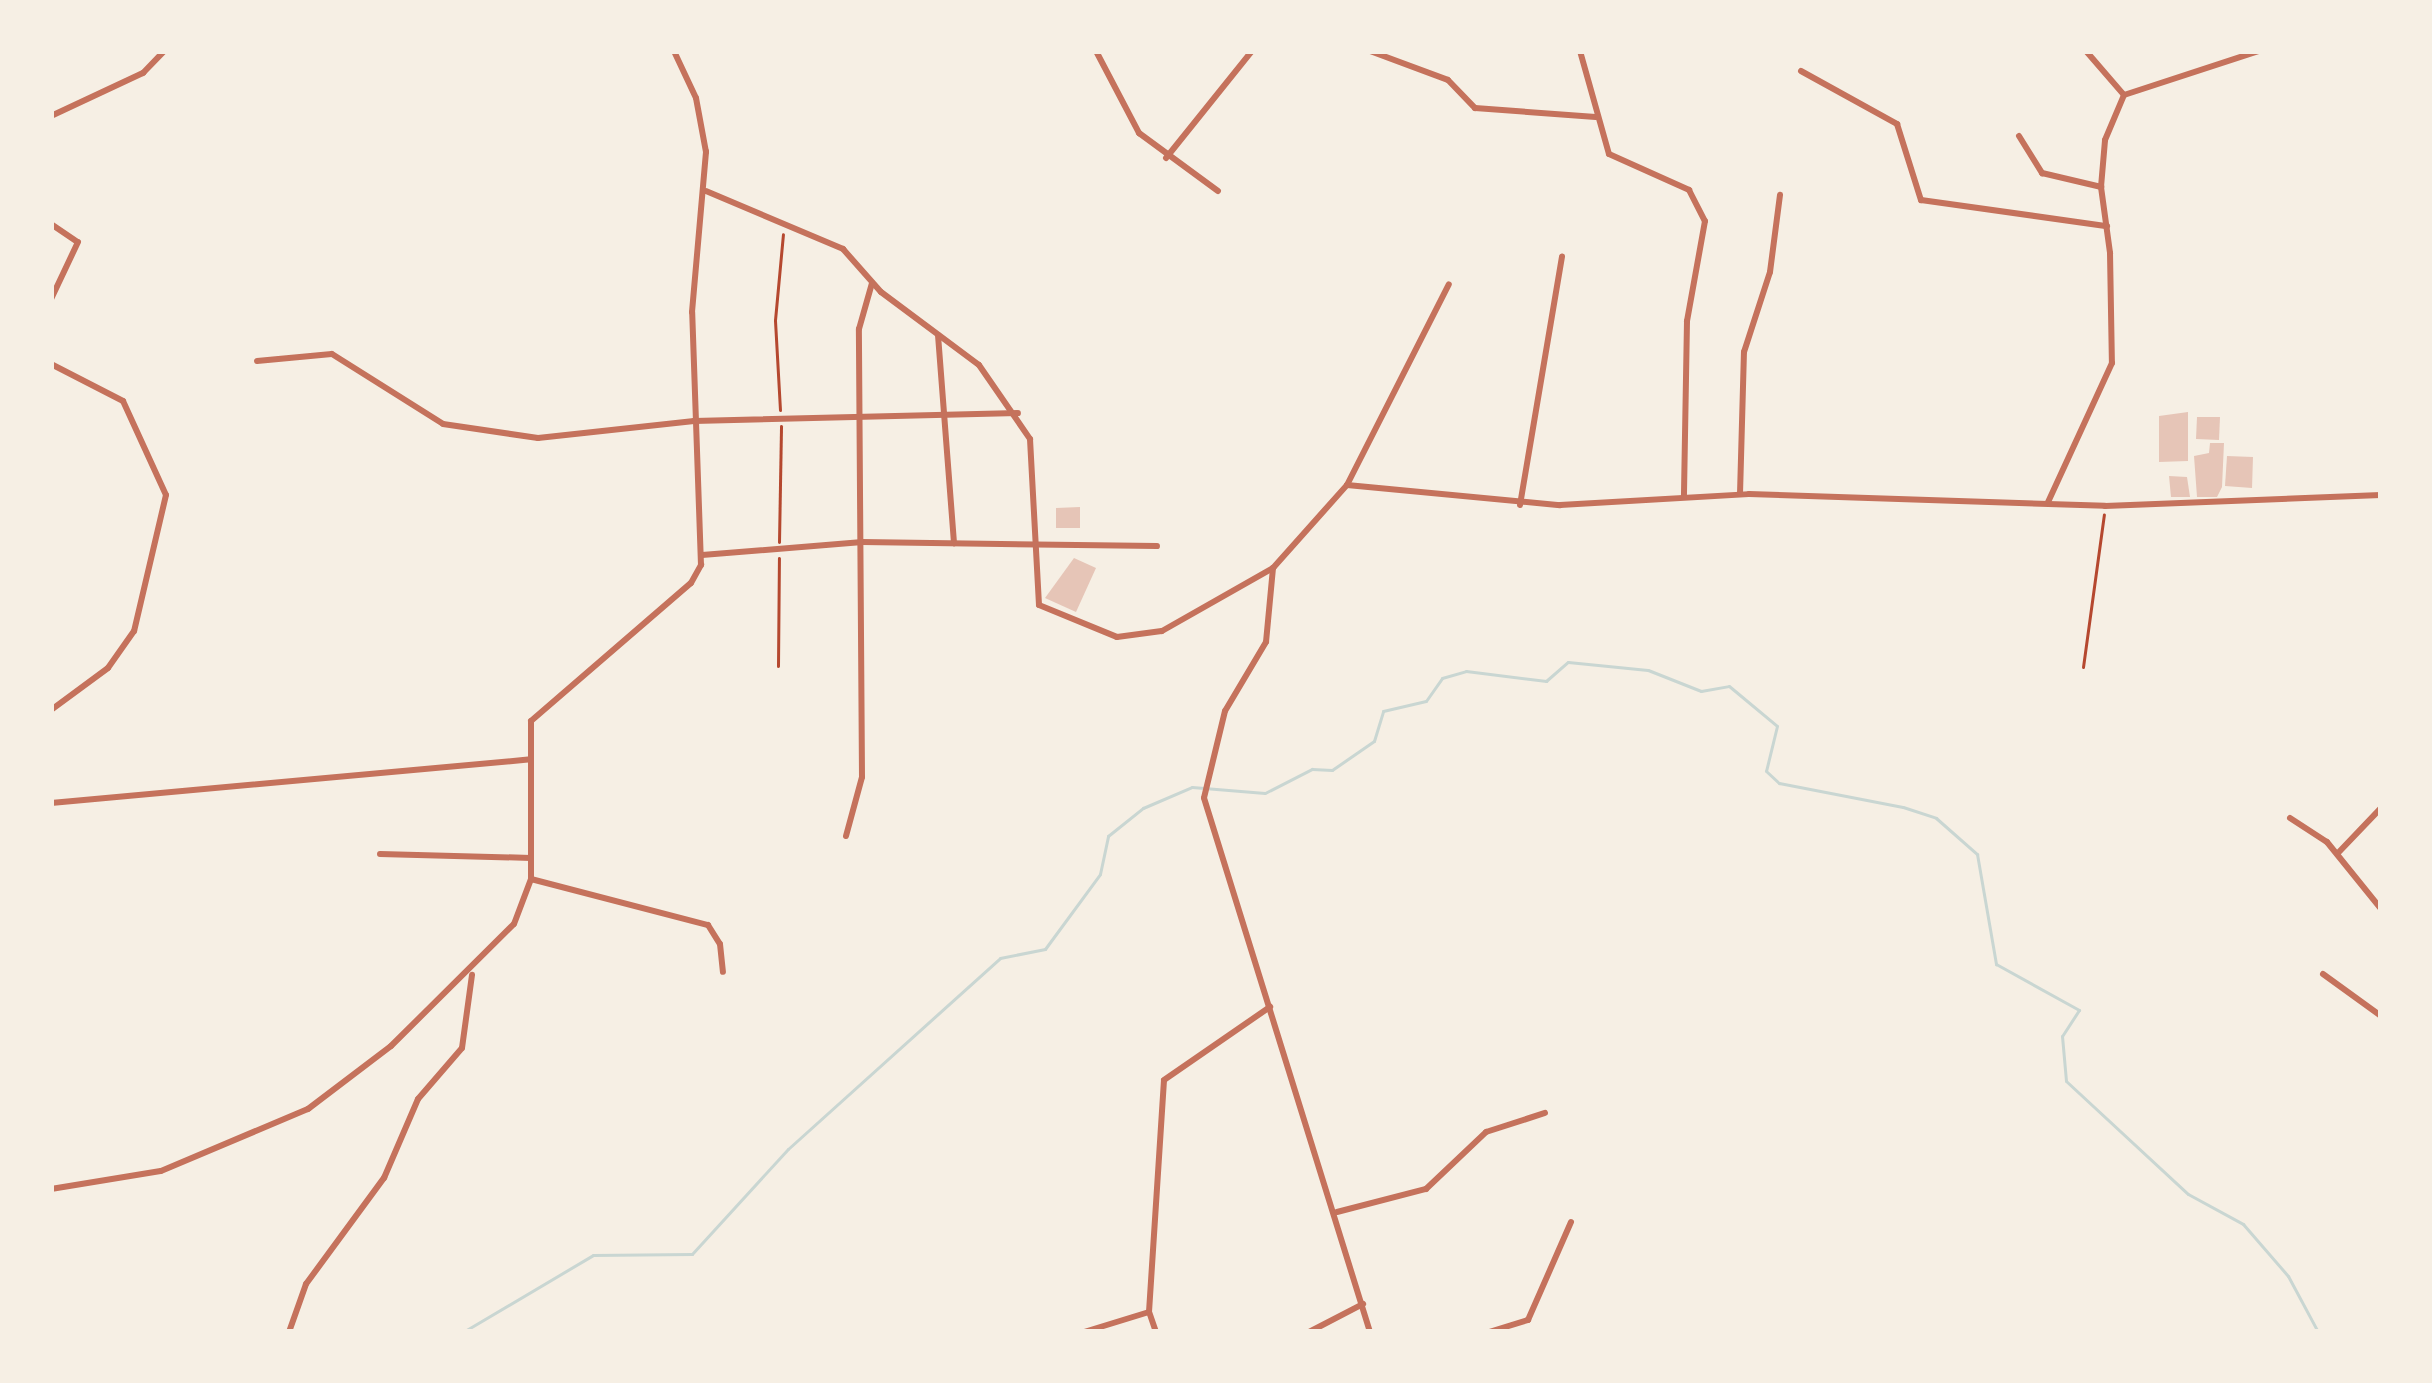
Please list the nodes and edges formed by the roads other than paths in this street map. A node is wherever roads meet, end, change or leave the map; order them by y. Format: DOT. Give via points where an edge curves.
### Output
graph roads {
  1 [pos="164,51"];
  2 [pos="674,51"];
  3 [pos="1096,51"];
  4 [pos="1252,51"];
  5 [pos="1370,51"];
  6 [pos="1580,51"];
  7 [pos="2086,51"];
  8 [pos="2259,51"];
  9 [pos="1802,71"];
  10 [pos="2124,95"];
  11 [pos="51,116"];
  12 [pos="1595,117"];
  13 [pos="2019,136"];
  14 [pos="1166,158"];
  15 [pos="2101,187"];
  16 [pos="706,191"];
  17 [pos="1218,191"];
  18 [pos="1780,195"];
  19 [pos="51,224"];
  20 [pos="2107,226"];
  21 [pos="1562,257"];
  22 [pos="872,283"];
  23 [pos="1449,284"];
  24 [pos="51,298"];
  25 [pos="938,335"];
  26 [pos="257,361"];
  27 [pos="51,364"];
  28 [pos="1018,413"];
  29 [pos="948,419"];
  30 [pos="694,421"];
  31 [pos="865,422"];
  32 [pos="1347,485"];
  33 [pos="1740,494"];
  34 [pos="2381,495"];
  35 [pos="1684,497"];
  36 [pos="2048,502"];
  37 [pos="1520,505"];
  38 [pos="862,542"];
  39 [pos="1034,542"];
  40 [pos="954,543"];
  41 [pos="1157,546"];
  42 [pos="702,555"];
  43 [pos="1274,568"];
  44 [pos="51,710"];
  45 [pos="528,760"];
  46 [pos="51,802"];
  47 [pos="2381,808"];
  48 [pos="2290,818"];
  49 [pos="846,836"];
  50 [pos="2337,853"];
  51 [pos="380,854"];
  52 [pos="531,858"];
  53 [pos="531,879"];
  54 [pos="2381,910"];
  55 [pos="472,971"];
  56 [pos="723,973"];
  57 [pos="2323,974"];
  58 [pos="1270,1007"];
  59 [pos="2381,1016"];
  60 [pos="1545,1114"];
  61 [pos="51,1189"];
  62 [pos="1337,1212"];
  63 [pos="1571,1222"];
  64 [pos="1363,1304"];
  65 [pos="1149,1312"];
  66 [pos="289,1332"];
  67 [pos="1084,1332"];
  68 [pos="1156,1332"];
  69 [pos="1309,1332"];
  70 [pos="1370,1332"];
  71 [pos="1489,1332"];
  1 -- 11 [label="street" via="143,73"];
  2 -- 16 [label="street" via="700,114"];
  3 -- 14 [label="street" via="1139,133"];
  4 -- 14 [label="street"];
  5 -- 12 [label="street" via="1448,80 1475,108"];
  6 -- 12 [label="street"];
  7 -- 10 [label="street"];
  8 -- 10 [label="street"];
  9 -- 20 [label="street" via="1897,124 1921,200"];
  10 -- 15 [label="street" via="2105,140"];
  12 -- 35 [label="street" via="1609,154 1689,190 1705,221 1687,321"];
  13 -- 15 [label="street" via="2042,172"];
  14 -- 17 [label="street"];
  15 -- 20 [label="street"];
  16 -- 22 [label="street" via="843,249"];
  16 -- 30 [label="street" via="694,230"];
  18 -- 33 [label="street" via="1770,272 1744,352"];
  19 -- 24 [label="street" via="78,242"];
  20 -- 36 [label="street" via="2112,363"];
  21 -- 37 [label="street"];
  22 -- 25 [label="street"];
  22 -- 31 [label="street" via="860,312"];
  23 -- 32 [label="street"];
  25 -- 28 [label="street" via="979,365"];
  25 -- 29 [label="street"];
  26 -- 30 [label="street" via="332,354 467,431 566,438"];
  27 -- 44 [label="street" via="123,401 166,495 134,631 108,668"];
  28 -- 29 [label="street"];
  28 -- 39 [label="street" via="1033,455"];
  29 -- 31 [label="street"];
  29 -- 40 [label="street"];
  30 -- 31 [label="street"];
  30 -- 42 [label="street"];
  31 -- 38 [label="street"];
  32 -- 37 [label="street"];
  32 -- 43 [label="street"];
  33 -- 35 [label="street"];
  33 -- 36 [label="street"];
  34 -- 36 [label="street"];
  35 -- 37 [label="street"];
  38 -- 40 [label="street"];
  38 -- 42 [label="street"];
  38 -- 49 [label="street" via="862,777"];
  39 -- 40 [label="street"];
  39 -- 41 [label="street"];
  39 -- 43 [label="street" via="1039,605 1117,637 1162,631"];
  42 -- 45 [label="street" via="691,583 537,712"];
  43 -- 58 [label="street" via="1266,642 1226,711 1203,783"];
  45 -- 46 [label="street"];
  45 -- 52 [label="street"];
  47 -- 50 [label="street"];
  48 -- 50 [label="street"];
  50 -- 54 [label="street"];
  51 -- 52 [label="street"];
  52 -- 53 [label="street"];
  53 -- 55 [label="street" via="514,924"];
  53 -- 56 [label="street" via="707,925 720,944"];
  55 -- 61 [label="street" via="308,1109 161,1171"];
  55 -- 66 [label="street" via="462,1048 418,1099 384,1178 306,1284"];
  57 -- 59 [label="street"];
  58 -- 62 [label="street" via="1287,1081"];
  58 -- 65 [label="street" via="1164,1080"];
  60 -- 62 [label="street" via="1486,1132 1426,1189"];
  62 -- 64 [label="street"];
  63 -- 71 [label="street" via="1528,1320"];
  64 -- 69 [label="street"];
  64 -- 70 [label="street"];
  65 -- 67 [label="street"];
  65 -- 68 [label="street"];
}
